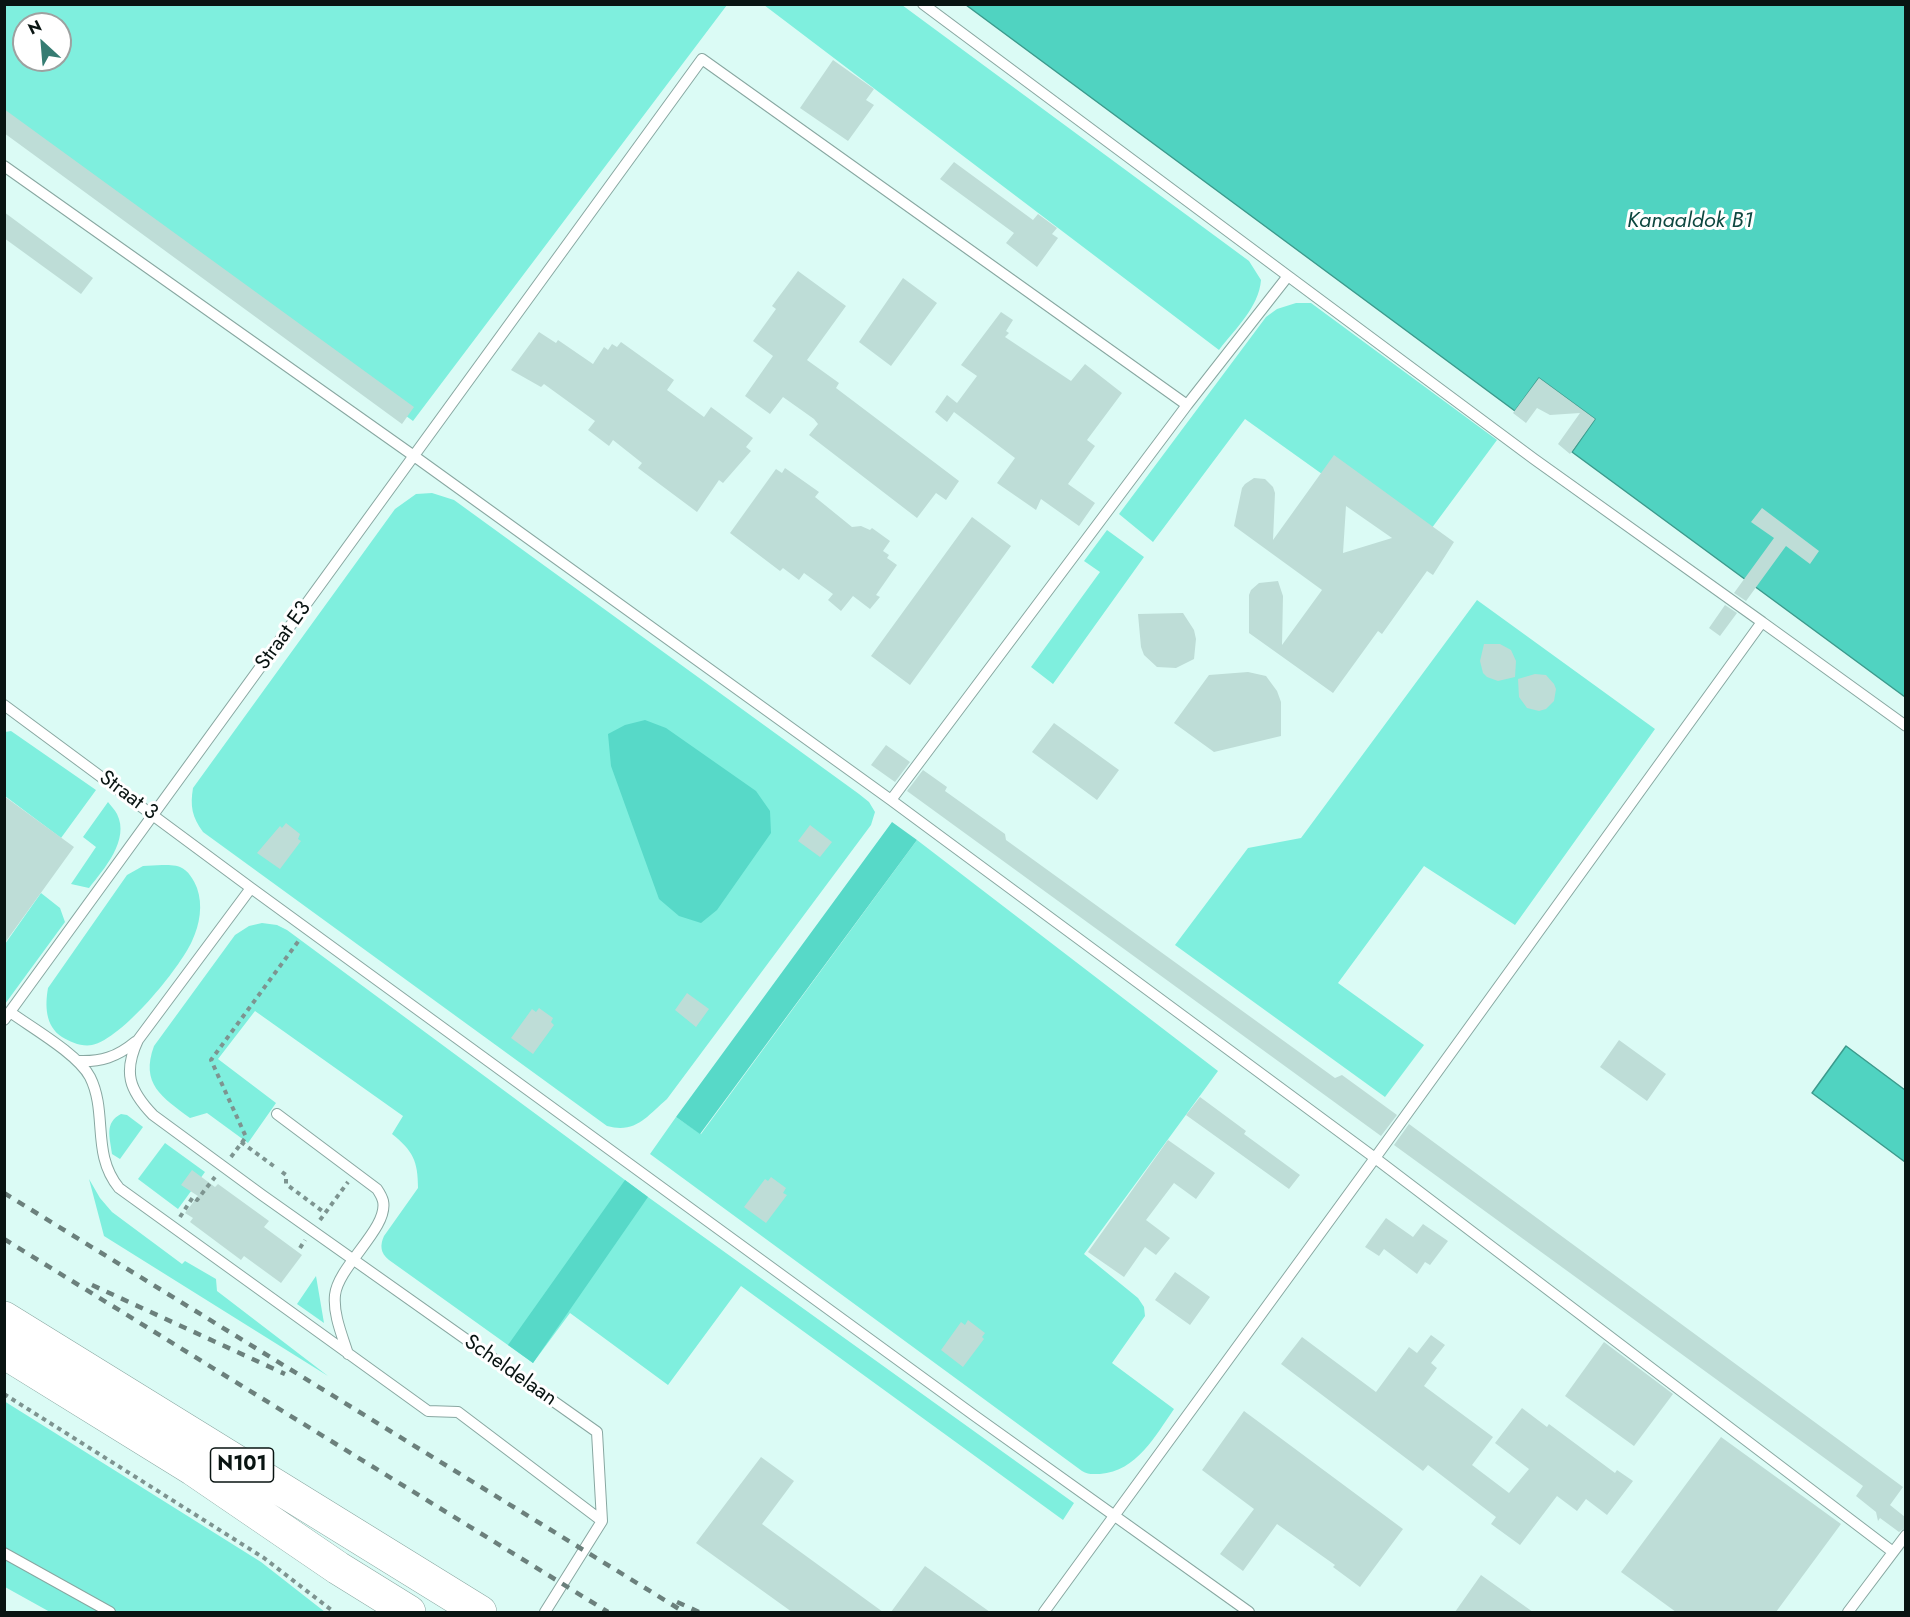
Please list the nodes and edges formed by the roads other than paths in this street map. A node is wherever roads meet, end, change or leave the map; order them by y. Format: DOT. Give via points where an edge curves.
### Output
graph roads {
  1 [pos="923,4"];
  2 [pos="4,166"];
  3 [pos="1288,276"];
  4 [pos="1187,405"];
  5 [pos="414,456"];
  6 [pos="1762,622"];
  7 [pos="5,705"];
  8 [pos="1905,726"];
  9 [pos="891,800"];
  10 [pos="155,815"];
  11 [pos="251,888"];
  12 [pos="8,1016"];
  13 [pos="138,1040"];
  14 [pos="78,1061"];
  15 [pos="277,1114"];
  16 [pos="1375,1158"];
  17 [pos="353,1260"];
  18 [pos="4,1318"];
  19 [pos="4,1352"];
  20 [pos="348,1354"];
  21 [pos="1115,1515"];
  22 [pos="602,1521"];
  23 [pos="1905,1534"];
  24 [pos="1893,1552"];
  25 [pos="4,1553"];
  26 [pos="110,1612"];
  27 [pos="409,1612"];
  28 [pos="480,1612"];
  29 [pos="545,1612"];
  30 [pos="1044,1612"];
  31 [pos="1249,1612"];
  32 [pos="1848,1612"];
  1 -- 3 [label="lane"];
  2 -- 5 [label="lane"];
  3 -- 4 [label="lane"];
  3 -- 6 [label="lane"];
  4 -- 5 [label="lane, Straat E3" via="702,59"];
  4 -- 9 [label="lane"];
  5 -- 9 [label="lane"];
  5 -- 10 [label="lane, Straat E3"];
  6 -- 8 [label="lane"];
  6 -- 16 [label="lane"];
  7 -- 10 [label="lane, Straat 3"];
  9 -- 16 [label="lane"];
  10 -- 11 [label="lane, Straat 3"];
  10 -- 12 [label="lane, Straat E3"];
  11 -- 13 [label="lane"];
  11 -- 21 [label="lane, Straat 3"];
  12 -- 14 [label="lane"];
  13 -- 14 [label="lane" via="110,1059"];
  13 -- 17 [label="lane, Scheldelaan" via="129,1072 139,1101"];
  14 -- 20 [label="lane" via="95,1090 103,1158 109,1176 119,1188"];
  15 -- 17 [label="lane" via="377,1189 383,1202 382,1217"];
  16 -- 21 [label="lane"];
  16 -- 24 [label="lane"];
  17 -- 20 [label="lane" via="341,1277 334,1307"];
  17 -- 22 [label="lane, Scheldelaan" via="597,1432"];
  18 -- 28 [label="main road, N101"];
  19 -- 27 [label="main road, N101" via="193,1469"];
  20 -- 22 [label="lane" via="428,1411 458,1412"];
  21 -- 30 [label="lane"];
  21 -- 31 [label="lane, Straat 3"];
  22 -- 29 [label="lane"];
  23 -- 24 [label="lane"];
  24 -- 32 [label="lane"];
  25 -- 26 [label="lane"];
}
